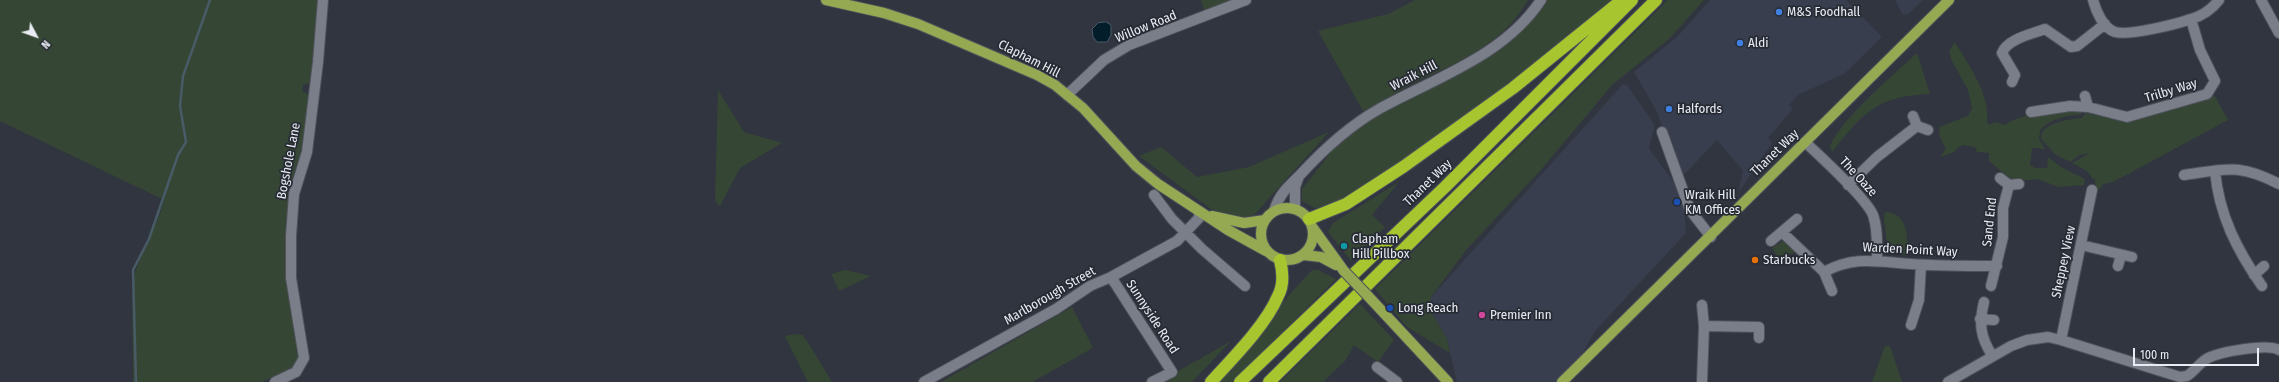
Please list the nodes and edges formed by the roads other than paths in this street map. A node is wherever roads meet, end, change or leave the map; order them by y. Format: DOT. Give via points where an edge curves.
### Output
graph roads {
  1 [pos="322,0"];
  2 [pos="826,0"];
  3 [pos="1246,0"];
  4 [pos="1541,0"];
  5 [pos="1622,0"];
  6 [pos="1632,0"];
  7 [pos="1656,0"];
  8 [pos="1949,0"];
  9 [pos="1953,0"];
  10 [pos="2093,0"];
  11 [pos="2218,0"];
  12 [pos="2261,0"];
  13 [pos="1938,10"];
  14 [pos="2191,19"];
  15 [pos="2105,24"];
  16 [pos="2279,33"];
  17 [pos="2012,82"];
  18 [pos="1067,95"];
  19 [pos="2086,96"];
  20 [pos="2088,107"];
  21 [pos="2031,112"];
  22 [pos="1913,116"];
  23 [pos="1917,126"];
  24 [pos="1928,130"];
  25 [pos="1662,132"];
  26 [pos="1806,143"];
  27 [pos="2215,171"];
  28 [pos="2184,175"];
  29 [pos="1299,176"];
  30 [pos="2000,178"];
  31 [pos="2279,184"];
  32 [pos="1848,185"];
  33 [pos="2092,190"];
  34 [pos="1154,195"];
  35 [pos="1294,209"];
  36 [pos="1274,211"];
  37 [pos="1202,212"];
  38 [pos="1265,220"];
  39 [pos="1797,220"];
  40 [pos="1310,222"];
  41 [pos="1186,233"];
  42 [pos="1783,233"];
  43 [pos="1711,237"];
  44 [pos="1772,241"];
  45 [pos="2081,246"];
  46 [pos="1266,251"];
  47 [pos="1304,255"];
  48 [pos="2122,255"];
  49 [pos="2132,257"];
  50 [pos="1280,260"];
  51 [pos="1877,261"];
  52 [pos="1922,265"];
  53 [pos="1997,266"];
  54 [pos="2118,266"];
  55 [pos="2264,266"];
  56 [pos="1344,271"];
  57 [pos="1824,272"];
  58 [pos="2254,275"];
  59 [pos="1111,277"];
  60 [pos="1243,280"];
  61 [pos="1991,286"];
  62 [pos="2262,286"];
  63 [pos="1832,292"];
  64 [pos="1984,302"];
  65 [pos="1702,305"];
  66 [pos="1980,319"];
  67 [pos="1994,320"];
  68 [pos="1911,325"];
  69 [pos="1704,326"];
  70 [pos="1759,338"];
  71 [pos="2061,340"];
  72 [pos="2279,350"];
  73 [pos="1992,355"];
  74 [pos="1427,359"];
  75 [pos="1377,367"];
  76 [pos="2187,379"];
  77 [pos="1392,381"];
  78 [pos="275,382"];
  79 [pos="924,382"];
  80 [pos="1152,382"];
  81 [pos="1211,382"];
  82 [pos="1240,382"];
  83 [pos="1269,382"];
  84 [pos="1438,382"];
  85 [pos="1448,382"];
  86 [pos="1562,382"];
  87 [pos="1702,382"];
  88 [pos="1948,382"];
  1 -- 78 [label="street, Bogshole Lane" via="318,62 307,152 294,194 291,236 291,278 304,358 296,372"];
  2 -- 18 [label="main road, Clapham Hill" via="884,13 918,24 1037,74"];
  3 -- 18 [label="street, Willow Road" via="1130,45 1104,60"];
  4 -- 29 [label="street, Wraik Hill" via="1525,20 1496,46 1377,110 1340,137"];
  5 -- 40 [label="highway" via="1513,88 1346,204"];
  6 -- 82 [label="highway, Thanet Way" via="1445,187"];
  7 -- 83 [label="highway"];
  8 -- 13 [label="main road, Thanet Way"];
  9 -- 13 [label="main road, Thanet Way"];
  10 -- 15 [label="street"];
  11 -- 14 [label="street" via="2206,12"];
  12 -- 16 [label="street"];
  13 -- 26 [label="main road, Thanet Way"];
  14 -- 15 [label="street" via="2138,32 2115,32"];
  14 -- 20 [label="street, Trilby Way" via="2200,50 2214,76 2215,81 2207,94 2127,116"];
  15 -- 17 [label="street" via="2071,48 2045,29 2019,38 2004,48 2002,53 2015,75"];
  18 -- 37 [label="main road, Clapham Hill" via="1083,108 1136,166 1181,200"];
  19 -- 20 [label="street"];
  20 -- 21 [label="street, Trilby Way" via="2070,106"];
  22 -- 23 [label="street"];
  23 -- 24 [label="street"];
  23 -- 32 [label="street" via="1876,157"];
  25 -- 43 [label="street" via="1690,210"];
  26 -- 32 [label="street, The Oaze"];
  26 -- 43 [label="main road, Thanet Way"];
  27 -- 28 [label="street"];
  27 -- 31 [label="street" via="2238,168 2260,174"];
  27 -- 58 [label="street" via="2227,226 2240,254"];
  29 -- 35 [label="street, Wraik Hill" via="1295,188"];
  29 -- 36 [label="street, Wraik Hill" via="1282,192"];
  30 -- 53 [label="street, Sand End" via="2014,185 2004,196 2003,237"];
  32 -- 51 [label="street, The Oaze" via="1872,214"];
  33 -- 45 [label="street, Sheppey View"];
  34 -- 41 [label="street"];
  35 -- 36 [label="main road"];
  35 -- 40 [label="main road"];
  36 -- 38 [label="main road"];
  37 -- 38 [label="main road, Clapham Hill" via="1232,222"];
  37 -- 41 [label="street, Marlborough Street"];
  37 -- 46 [label="main road, Clapham Hill"];
  38 -- 46 [label="main road" via="1261,236"];
  39 -- 42 [label="street"];
  40 -- 47 [label="main road" via="1312,241"];
  40 -- 56 [label="main road"];
  41 -- 59 [label="street, Marlborough Street" via="1177,241"];
  41 -- 60 [label="street" via="1202,249"];
  42 -- 44 [label="street"];
  42 -- 57 [label="street"];
  43 -- 86 [label="main road, Thanet Way"];
  45 -- 48 [label="street"];
  45 -- 71 [label="street, Sheppey View"];
  46 -- 50 [label="main road"];
  47 -- 50 [label="main road" via="1297,259"];
  47 -- 56 [label="main road" via="1321,257"];
  48 -- 49 [label="street"];
  48 -- 54 [label="street"];
  50 -- 81 [label="highway" via="1283,272 1279,296 1245,344"];
  51 -- 52 [label="street, Warden Point Way"];
  51 -- 57 [label="street, Warden Point Way" via="1847,262"];
  52 -- 53 [label="street, Warden Point Way"];
  52 -- 68 [label="street" via="1919,300"];
  53 -- 61 [label="street, Sand End"];
  55 -- 58 [label="street"];
  56 -- 74 [label="main road, bridge"];
  57 -- 63 [label="street"];
  58 -- 62 [label="street"];
  59 -- 79 [label="street, Marlborough Street" via="1090,286 1056,309"];
  59 -- 80 [label="street, Sunnyside Road" via="1172,372"];
  64 -- 66 [label="street"];
  65 -- 69 [label="street"];
  66 -- 67 [label="street"];
  66 -- 73 [label="street" via="1984,340"];
  69 -- 70 [label="street" via="1759,327"];
  69 -- 87 [label="street"];
  71 -- 73 [label="street" via="2027,340"];
  71 -- 76 [label="street"];
  72 -- 76 [label="street" via="2261,347 2210,357 2198,365"];
  73 -- 88 [label="street"];
  74 -- 84 [label="main road"];
  74 -- 85 [label="main road"];
  75 -- 77 [label="street"];
}
